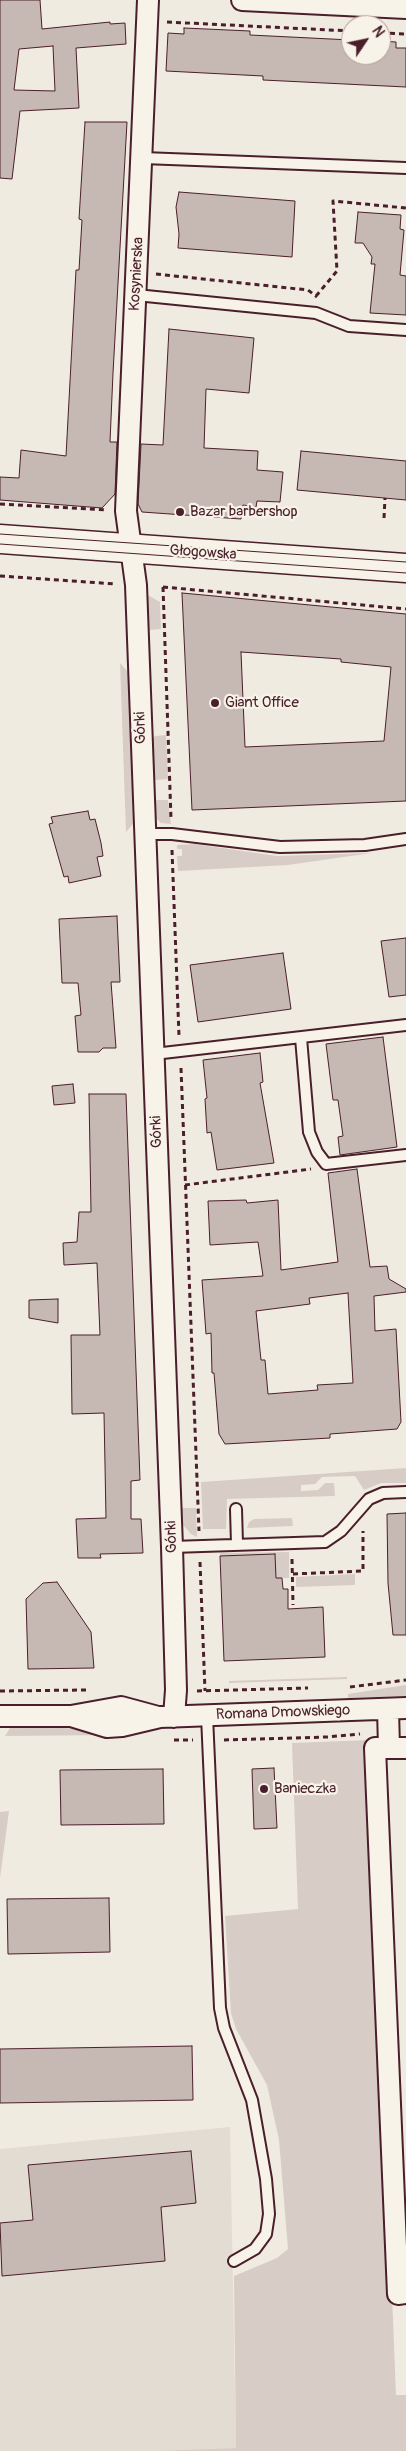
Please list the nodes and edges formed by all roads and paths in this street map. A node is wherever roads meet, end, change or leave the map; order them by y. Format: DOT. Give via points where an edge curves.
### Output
graph roads {
  1 [pos="148,0"];
  2 [pos="242,0"];
  3 [pos="406,8"];
  4 [pos="179,22"];
  5 [pos="341,30"];
  6 [pos="391,33"];
  7 [pos="406,34"];
  8 [pos="142,158"];
  9 [pos="406,168"];
  10 [pos="406,208"];
  11 [pos="136,295"];
  12 [pos="316,296"];
  13 [pos="406,330"];
  14 [pos="385,498"];
  15 [pos="0,504"];
  16 [pos="113,511"];
  17 [pos="384,518"];
  18 [pos="0,539"];
  19 [pos="131,548"];
  20 [pos="406,568"];
  21 [pos="0,576"];
  22 [pos="136,585"];
  23 [pos="163,587"];
  24 [pos="406,609"];
  25 [pos="145,834"];
  26 [pos="172,834"];
  27 [pos="406,839"];
  28 [pos="406,1025"];
  29 [pos="301,1038"];
  30 [pos="180,1052"];
  31 [pos="154,1054"];
  32 [pos="406,1155"];
  33 [pos="326,1164"];
  34 [pos="185,1185"];
  35 [pos="406,1492"];
  36 [pos="236,1509"];
  37 [pos="363,1522"];
  38 [pos="237,1544"];
  39 [pos="199,1546"];
  40 [pos="172,1547"];
  41 [pos="293,1604"];
  42 [pos="406,1680"];
  43 [pos="348,1687"];
  44 [pos="310,1688"];
  45 [pos="92,1690"];
  46 [pos="176,1690"];
  47 [pos="0,1691"];
  48 [pos="205,1691"];
  49 [pos="397,1708"];
  50 [pos="0,1716"];
  51 [pos="207,1716"];
  52 [pos="167,1717"];
  53 [pos="398,1748"];
  54 [pos="234,2261"];
  55 [pos="406,2293"];
  1 -- 8 [label="street, Kosynierska"];
  2 -- 3 [label="street"];
  4 -- 5 [label="path"];
  6 -- 7 [label="path"];
  8 -- 9 [label="lane"];
  8 -- 11 [label="street, Kosynierska"];
  10 -- 12 [label="path" via="333,201 337,271"];
  11 -- 13 [label="lane" via="316,313 349,326"];
  11 -- 19 [label="street, Kosynierska" via="126,511"];
  14 -- 17 [label="path"];
  15 -- 16 [label="path"];
  18 -- 19 [label="street, Głogowska"];
  19 -- 20 [label="street, Głogowska"];
  19 -- 22 [label="street, Górki"];
  21 -- 22 [label="path"];
  22 -- 23 [label="path"];
  22 -- 25 [label="street, Górki"];
  23 -- 24 [label="path"];
  23 -- 26 [label="path"];
  25 -- 26 [label="lane"];
  25 -- 31 [label="street, Górki"];
  26 -- 27 [label="lane" via="280,847"];
  26 -- 30 [label="path"];
  28 -- 29 [label="lane"];
  29 -- 30 [label="lane"];
  29 -- 33 [label="lane" via="309,1132"];
  30 -- 31 [label="lane"];
  30 -- 34 [label="path"];
  31 -- 40 [label="street, Górki"];
  32 -- 33 [label="lane"];
  33 -- 34 [label="path"];
  34 -- 39 [label="path"];
  35 -- 38 [label="lane" via="383,1493 369,1499 341,1531 324,1542"];
  36 -- 38 [label="lane"];
  37 -- 41 [label="path" via="363,1571 293,1574"];
  38 -- 39 [label="lane"];
  39 -- 40 [label="lane"];
  39 -- 48 [label="path"];
  40 -- 46 [label="street, Górki"];
  42 -- 43 [label="path"];
  44 -- 48 [label="path"];
  45 -- 47 [label="path"];
  46 -- 48 [label="path"];
  46 -- 52 [label="street, Górki"];
  49 -- 51 [label="street, Romana Dmowskiego"];
  49 -- 53 [label="street"];
  50 -- 52 [label="street, Romana Dmowskiego" via="71,1716 121,1706"];
  51 -- 52 [label="street, Romana Dmowskiego"];
  51 -- 54 [label="lane" via="220,2008 224,2028 252,2100 269,2214 266,2234 255,2249"];
  53 -- 55 [label="street" via="375,1748 398,2294"];
}
